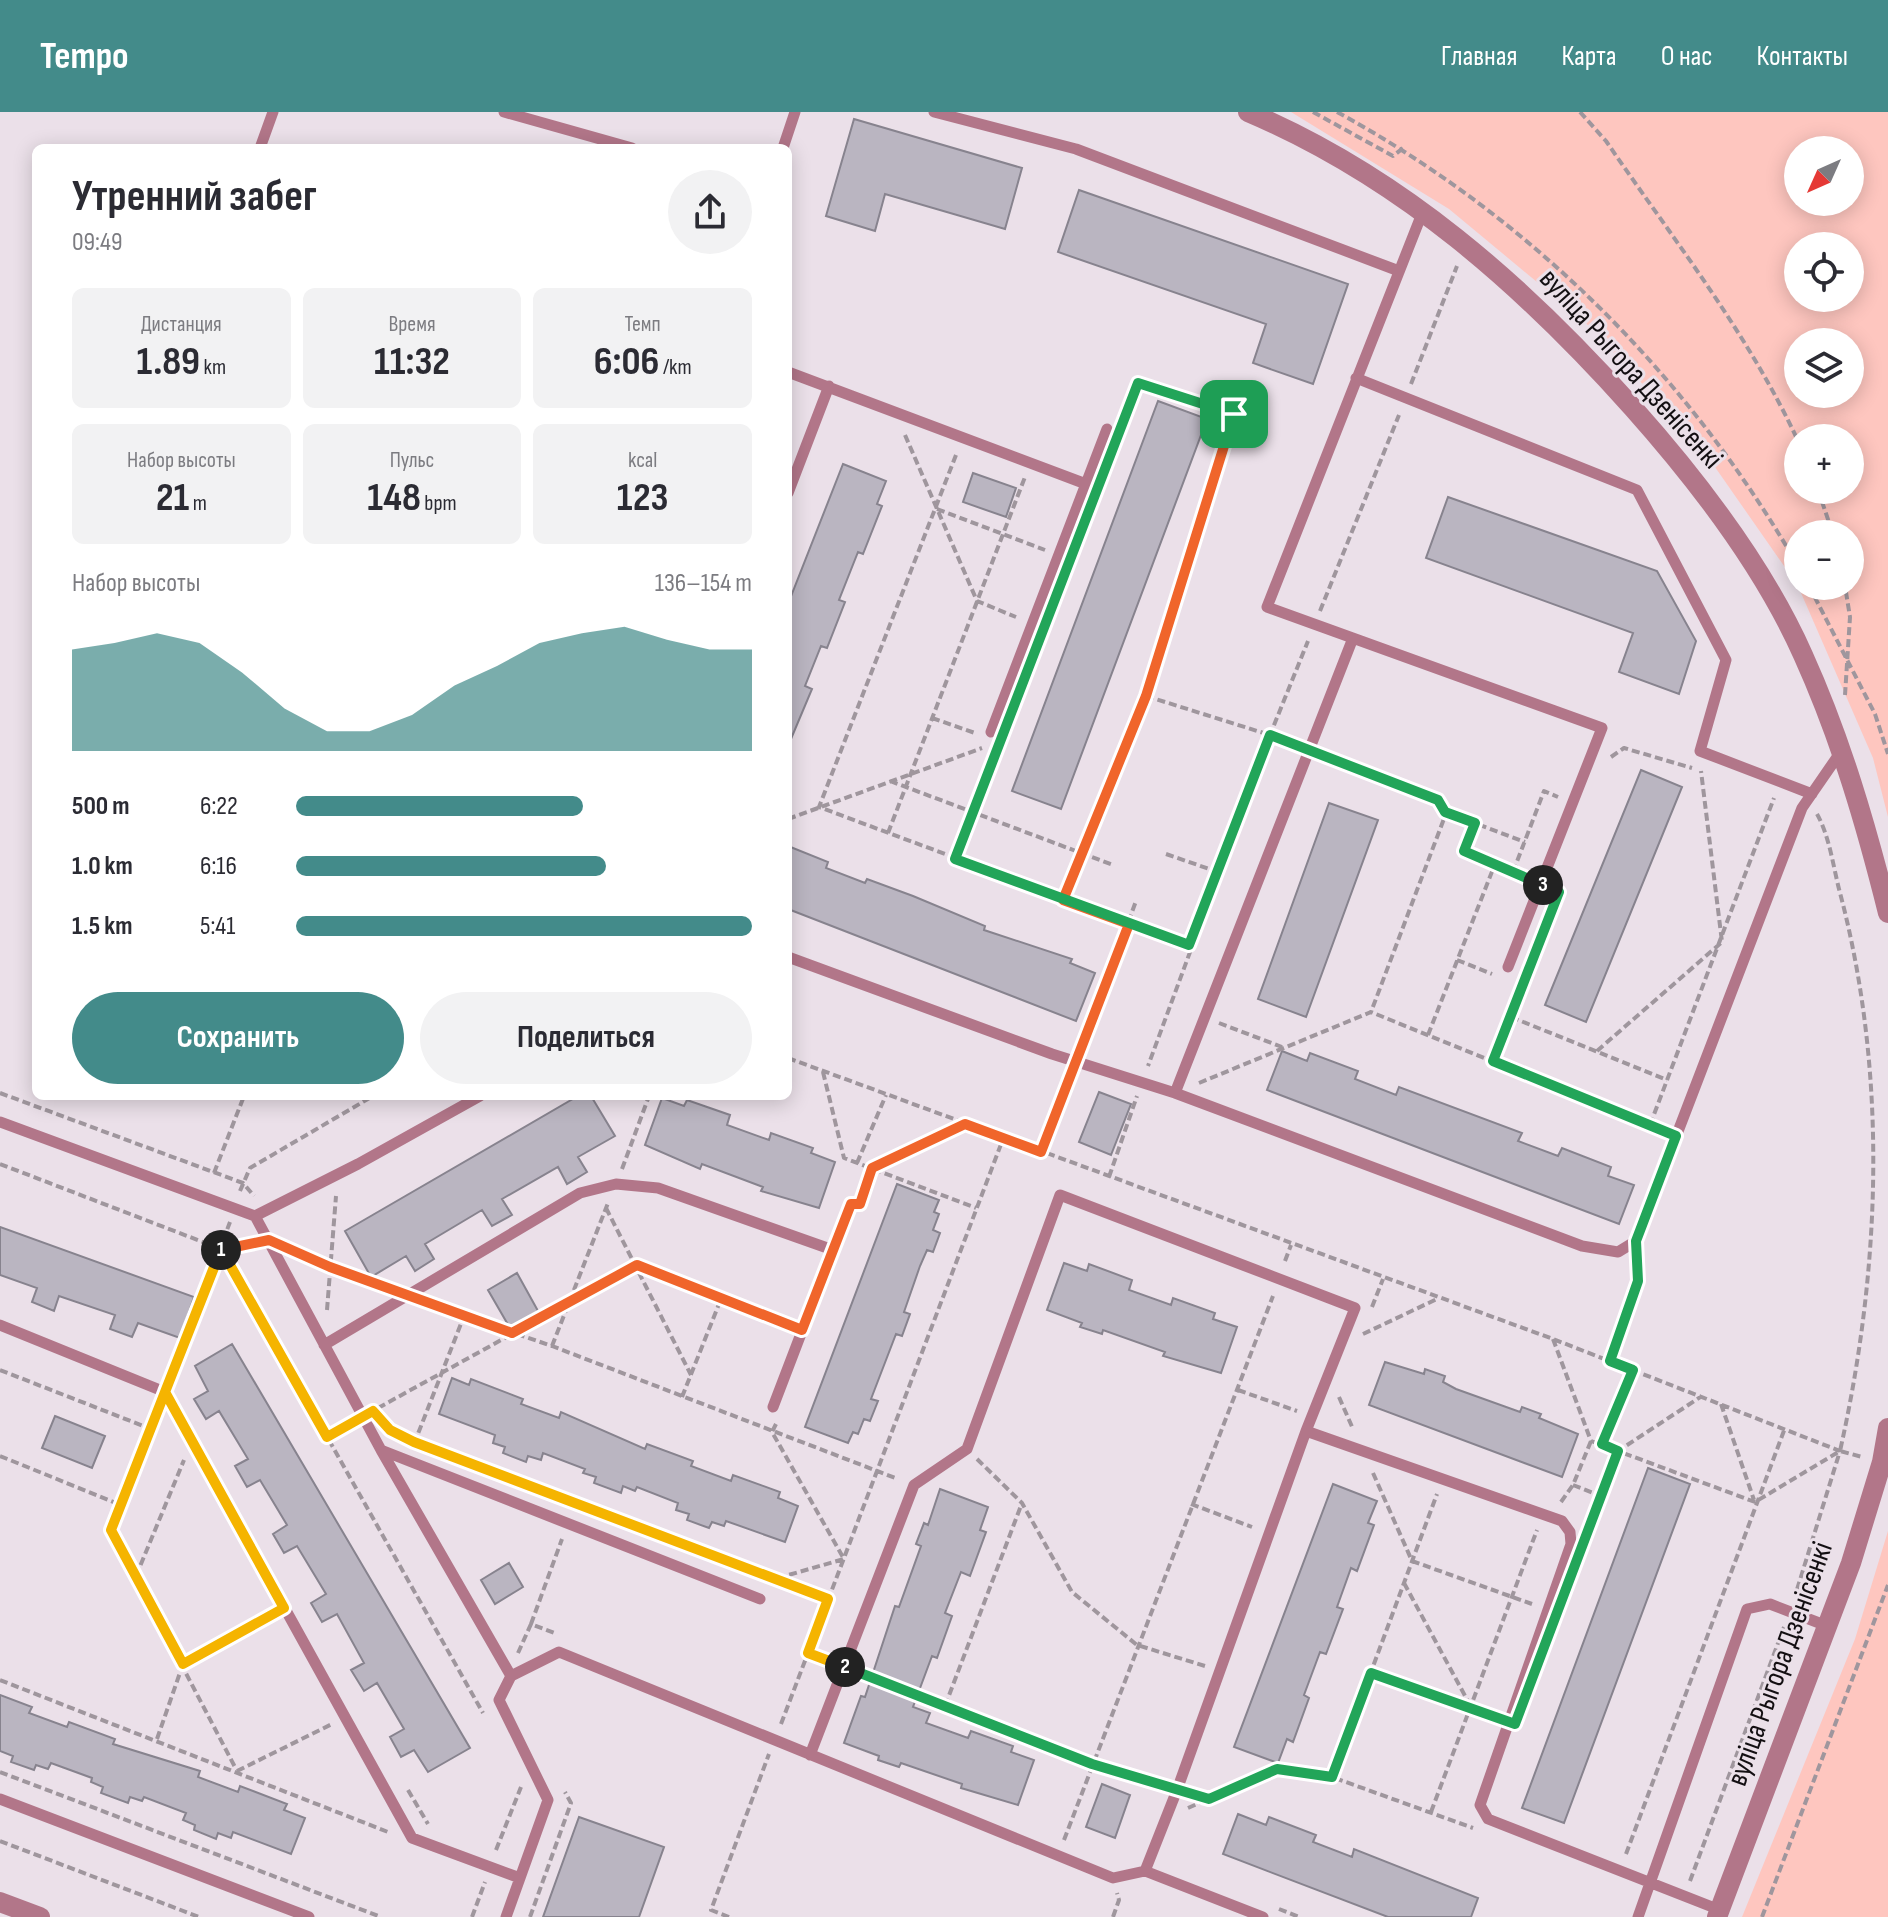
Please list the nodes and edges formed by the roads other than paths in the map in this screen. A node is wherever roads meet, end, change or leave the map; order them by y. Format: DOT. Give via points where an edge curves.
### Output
graph roads {
  1 [pos="273,112"];
  2 [pos="504,112"];
  3 [pos="795,112"];
  4 [pos="934,112"];
  5 [pos="1248,112"];
  6 [pos="261,144"];
  7 [pos="618,144"];
  8 [pos="784,144"];
  9 [pos="1423,211"];
  10 [pos="1399,271"];
  11 [pos="792,373"];
  12 [pos="1356,378"];
  13 [pos="829,386"];
  14 [pos="1107,429"];
  15 [pos="792,483"];
  16 [pos="1086,484"];
  17 [pos="1353,638"];
  18 [pos="988,734"];
  19 [pos="1842,750"];
  20 [pos="1812,794"];
  21 [pos="1888,913"];
  22 [pos="792,958"];
  23 [pos="1508,967"];
  24 [pos="1175,1093"];
  25 [pos="473,1100"];
  26 [pos="0,1122"];
  27 [pos="851,1204"];
  28 [pos="261,1214"];
  29 [pos="833,1250"];
  30 [pos="0,1325"];
  31 [pos="324,1345"];
  32 [pos="776,1412"];
  33 [pos="1888,1428"];
  34 [pos="1306,1431"];
  35 [pos="381,1450"];
  36 [pos="760,1599"];
  37 [pos="1827,1626"];
  38 [pos="511,1676"];
  39 [pos="810,1755"];
  40 [pos="0,1799"];
  41 [pos="1145,1871"];
  42 [pos="520,1878"];
  43 [pos="1650,1884"];
  44 [pos="0,1902"];
  45 [pos="1719,1914"];
  46 [pos="40,1917"];
  47 [pos="309,1917"];
  48 [pos="506,1917"];
  49 [pos="1263,1917"];
  50 [pos="1638,1917"];
  1 -- 6 [label="lane"];
  2 -- 7 [label="lane"];
  3 -- 8 [label="lane"];
  4 -- 10 [label="lane" via="1076,149"];
  5 -- 9 [label="street, вуліца Рыгора Дзенісенкі" via="1357,169"];
  9 -- 10 [label="lane"];
  9 -- 19 [label="street, вуліца Рыгора Дзенісенкі" via="1569,336 1674,454 1780,612"];
  10 -- 12 [label="lane"];
  11 -- 13 [label="lane"];
  12 -- 17 [label="lane" via="1267,607"];
  12 -- 20 [label="lane" via="1637,490 1726,660 1700,751"];
  13 -- 15 [label="lane"];
  13 -- 16 [label="lane"];
  14 -- 16 [label="lane"];
  16 -- 18 [label="lane"];
  17 -- 23 [label="lane" via="1602,728"];
  17 -- 24 [label="lane"];
  19 -- 20 [label="lane"];
  19 -- 21 [label="street, вуліца Рыгора Дзенісенкі"];
  20 -- 24 [label="lane" via="1802,808 1636,1241 1618,1252 1582,1246"];
  22 -- 24 [label="lane"];
  25 -- 28 [label="lane"];
  26 -- 28 [label="lane"];
  27 -- 29 [label="lane"];
  28 -- 31 [label="lane" via="269,1240"];
  29 -- 31 [label="lane" via="658,1188 616,1184 580,1193"];
  29 -- 32 [label="lane"];
  30 -- 42 [label="lane" via="165,1392 412,1838"];
  31 -- 35 [label="lane" via="368,1414"];
  33 -- 37 [label="street, вуліца Рыгора Дзенісенкі" via="1851,1563"];
  34 -- 39 [label="lane" via="1355,1308 1060,1195 967,1449 914,1485"];
  34 -- 41 [label="lane"];
  34 -- 43 [label="lane" via="1562,1521 1571,1544 1480,1805 1488,1819"];
  35 -- 36 [label="lane"];
  35 -- 38 [label="lane"];
  37 -- 43 [label="lane" via="1770,1604 1747,1609"];
  37 -- 45 [label="street, вуліца Рыгора Дзенісенкі"];
  38 -- 39 [label="lane" via="559,1652"];
  38 -- 42 [label="lane" via="499,1700 548,1800"];
  39 -- 41 [label="lane" via="1113,1878"];
  40 -- 47 [label="lane"];
  41 -- 49 [label="lane"];
  42 -- 48 [label="lane"];
  43 -- 45 [label="lane"];
  43 -- 50 [label="lane"];
  44 -- 46 [label="street"];
}
